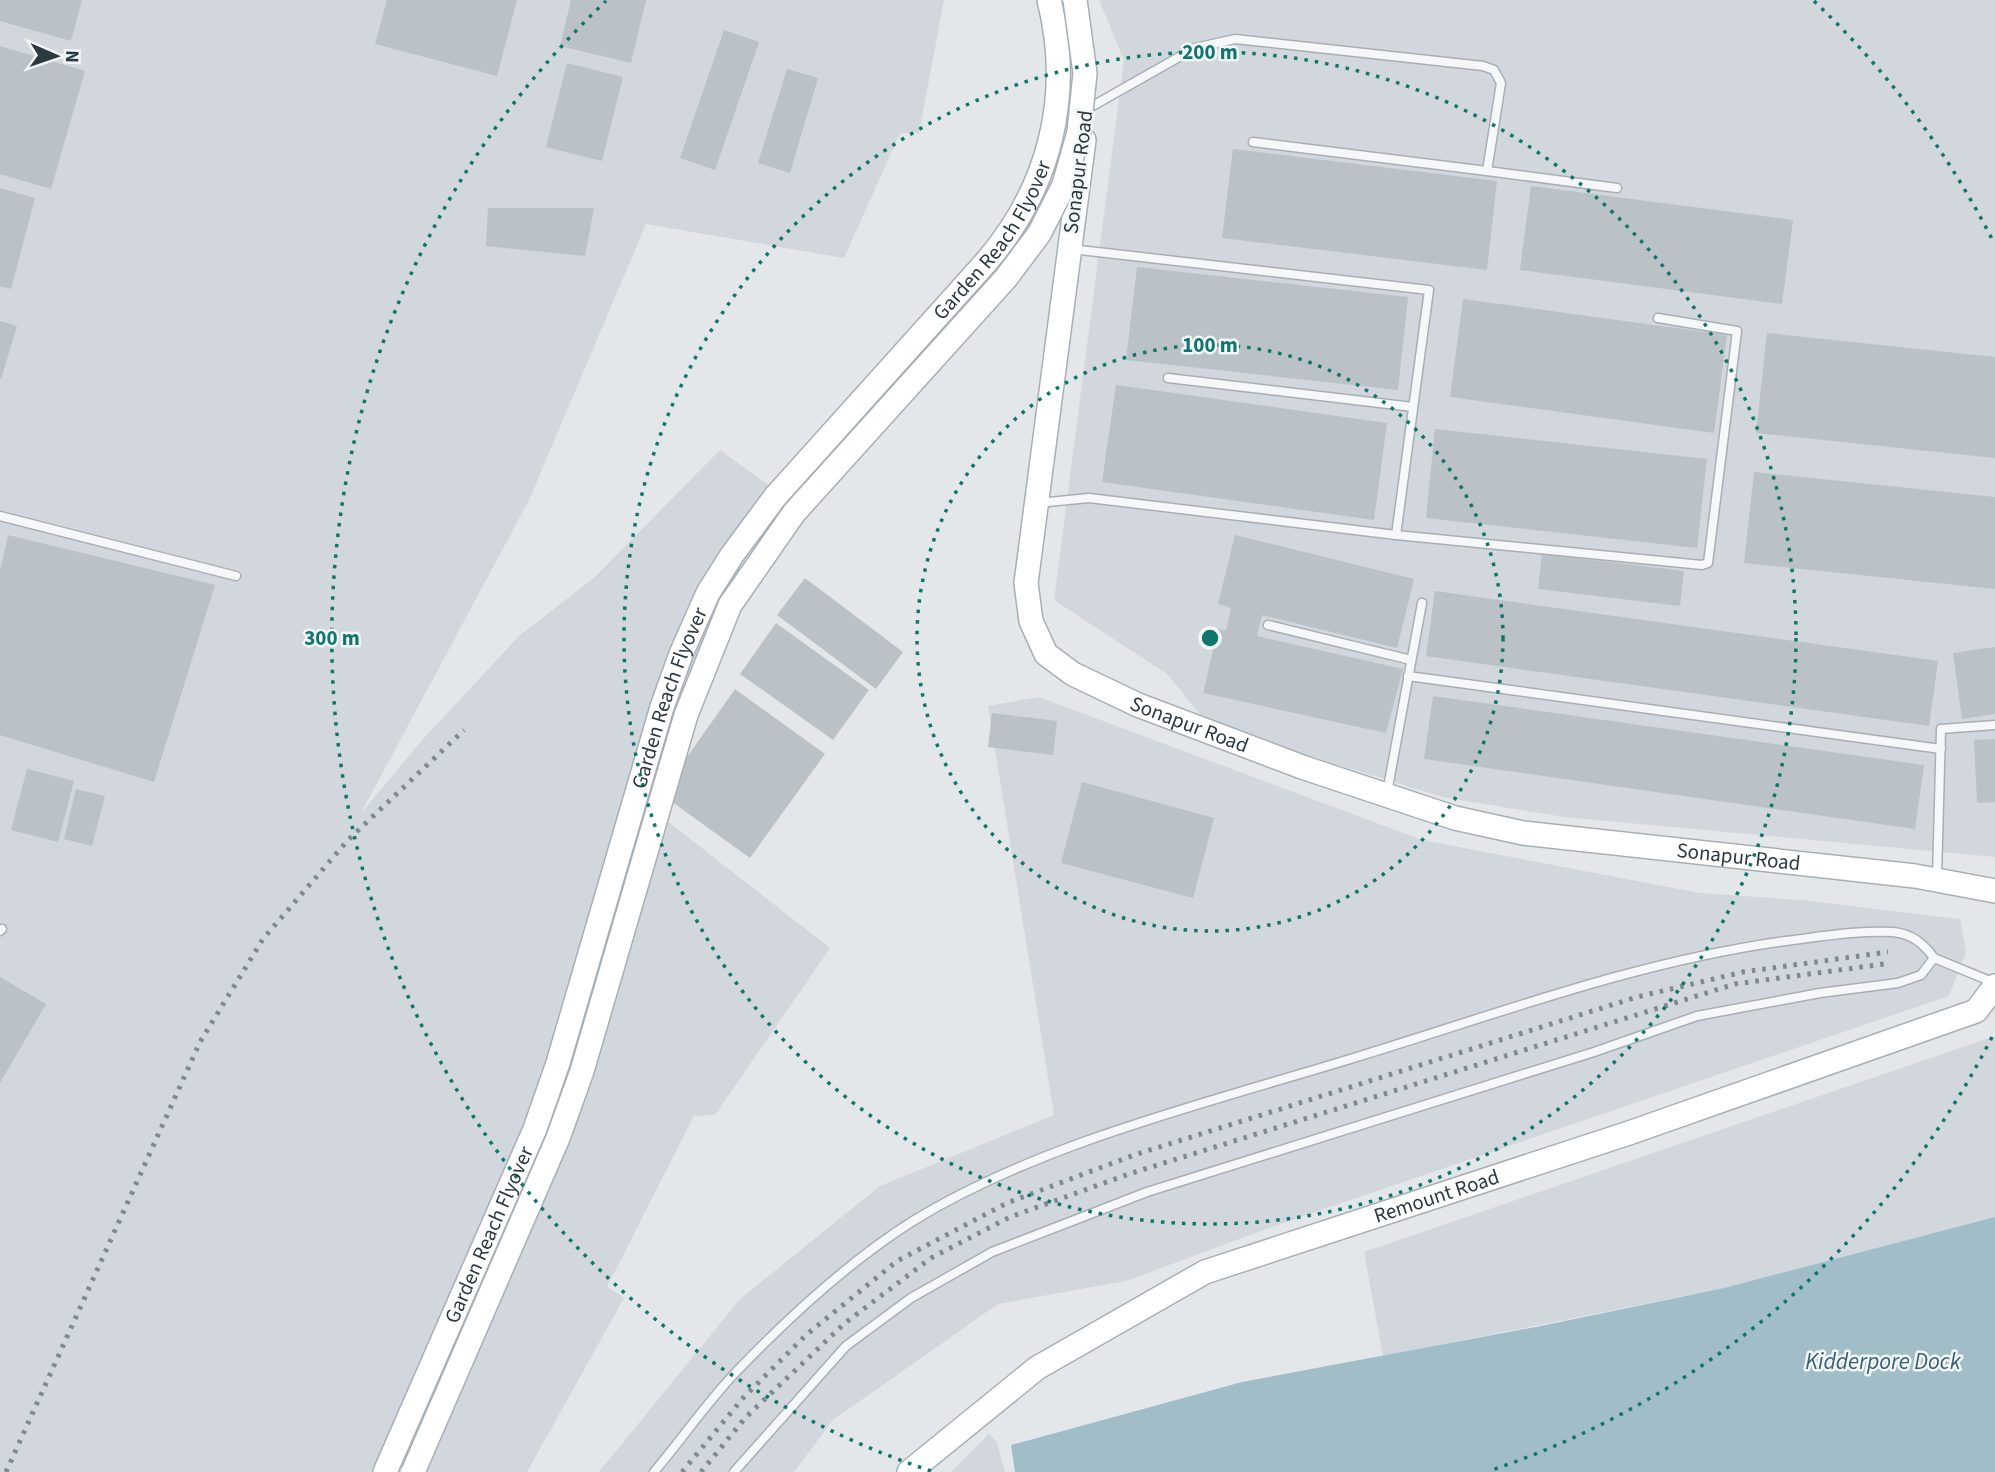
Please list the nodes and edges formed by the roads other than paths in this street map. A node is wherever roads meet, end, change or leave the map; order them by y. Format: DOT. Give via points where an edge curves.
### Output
graph roads {
  1 [pos="1049,0"];
  2 [pos="1066,0"];
  3 [pos="1075,0"];
  4 [pos="1089,108"];
  5 [pos="1252,142"];
  6 [pos="1487,171"];
  7 [pos="1616,188"];
  8 [pos="1068,249"];
  9 [pos="1658,318"];
  10 [pos="1168,378"];
  11 [pos="1413,408"];
  12 [pos="1035,503"];
  13 [pos="0,516"];
  14 [pos="1396,535"];
  15 [pos="236,576"];
  16 [pos="1422,603"];
  17 [pos="1268,625"];
  18 [pos="1411,660"];
  19 [pos="1408,676"];
  20 [pos="1995,725"];
  21 [pos="1941,749"];
  22 [pos="1386,795"];
  23 [pos="1937,880"];
  24 [pos="1995,891"];
  25 [pos="1934,958"];
  26 [pos="1995,985"];
  27 [pos="385,1472"];
  28 [pos="412,1472"];
  29 [pos="654,1472"];
  30 [pos="734,1472"];
  31 [pos="909,1472"];
  1 -- 27 [label="main road, Garden Reach Flyover" via="1058,46 1058,100 1048,152 1018,221 775,497 708,593 662,707 535,1129"];
  2 -- 4 [label="main road, Sonapur Road" via="1081,50"];
  3 -- 28 [label="main road, Garden Reach Flyover, bridge" via="1085,73 1080,122 1064,185 1039,234 1006,278 794,513 730,606 687,715 558,1138"];
  4 -- 6 [label="lane" via="1195,48 1235,39 1483,66 1494,70 1501,83"];
  4 -- 8 [label="main road, Sonapur Road"];
  5 -- 6 [label="lane"];
  6 -- 7 [label="lane"];
  8 -- 11 [label="lane" via="1429,290"];
  8 -- 12 [label="main road, Sonapur Road"];
  9 -- 14 [label="lane" via="1737,331 1708,563"];
  10 -- 11 [label="lane"];
  11 -- 14 [label="lane"];
  12 -- 14 [label="lane" via="1089,498"];
  12 -- 22 [label="main road, Sonapur Road" via="1026,583 1031,621 1046,654 1073,674 1138,705"];
  13 -- 15 [label="lane"];
  16 -- 18 [label="lane"];
  17 -- 18 [label="lane"];
  18 -- 19 [label="lane"];
  19 -- 21 [label="lane"];
  19 -- 22 [label="lane"];
  20 -- 21 [label="lane" via="1941,729"];
  21 -- 23 [label="lane"];
  22 -- 23 [label="main road, Sonapur Road" via="1455,818 1523,833"];
  23 -- 24 [label="main road, Sonapur Road"];
  25 -- 26 [label="lane"];
  25 -- 29 [label="lane" via="1922,941 1895,932 1714,951 1597,982 1075,1145 914,1220 870,1251 734,1373"];
  25 -- 30 [label="lane" via="1921,975 1898,983 1697,1016 1147,1192 992,1252 911,1297 846,1346"];
  26 -- 31 [label="main road, Remount Road" via="1976,1011 1642,1129 1205,1272 1037,1368"];
}
